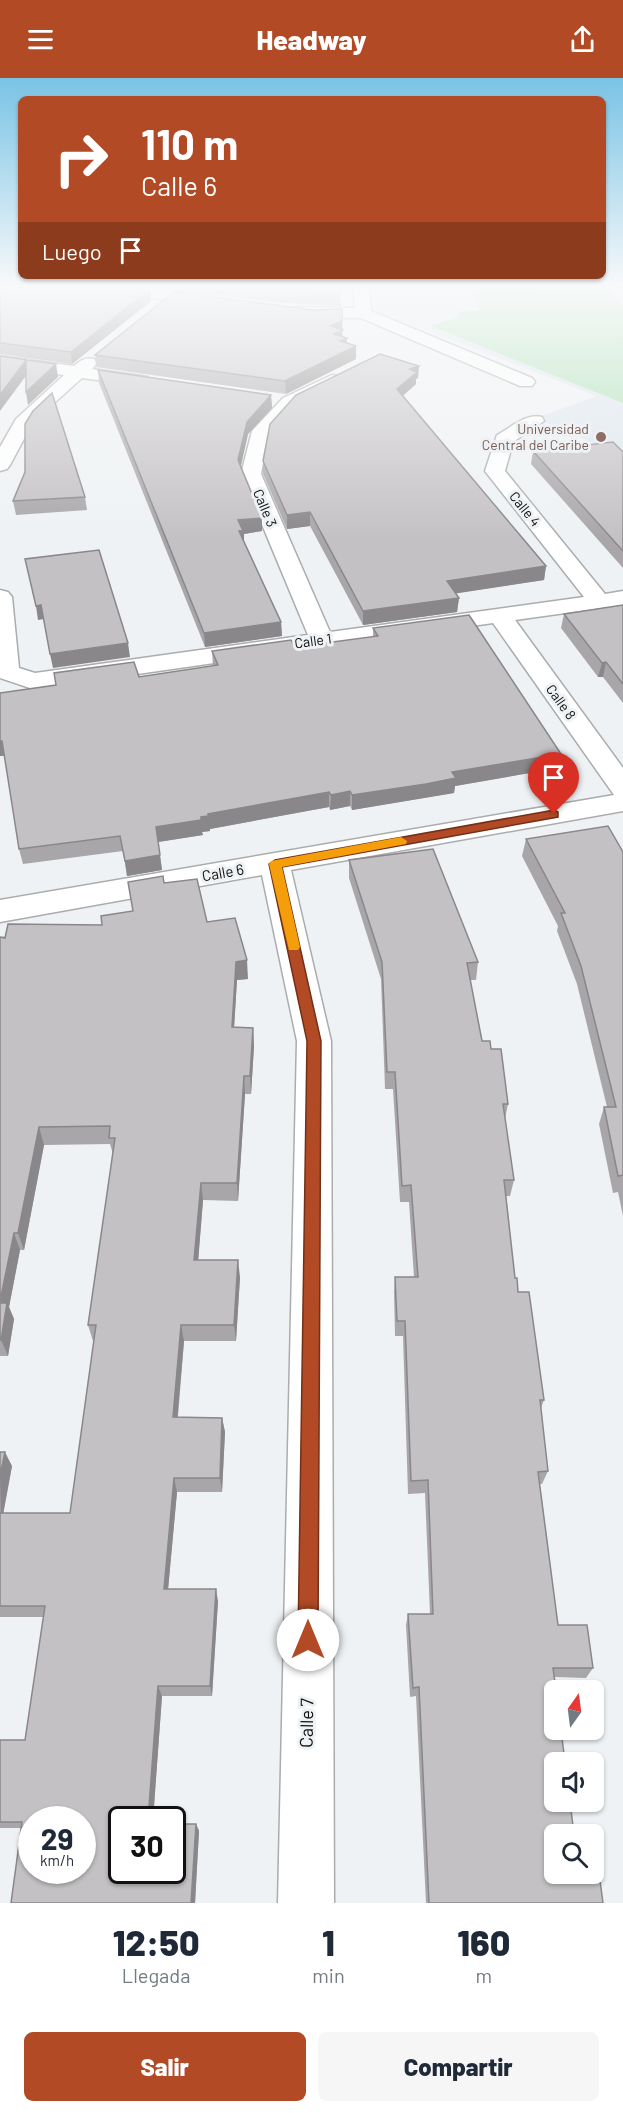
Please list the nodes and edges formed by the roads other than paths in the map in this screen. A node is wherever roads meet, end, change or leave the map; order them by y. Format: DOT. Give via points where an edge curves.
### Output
graph roads {
  1 [pos="57,369"];
  2 [pos="80,369"];
  3 [pos="495,369"];
  4 [pos="351,370"];
  5 [pos="77,372"];
  6 [pos="526,382"];
  7 [pos="159,384"];
  8 [pos="266,399"];
  9 [pos="289,402"];
  10 [pos="535,421"];
  11 [pos="0,465"];
  12 [pos="0,597"];
  13 [pos="623,598"];
  14 [pos="599,602"];
  15 [pos="499,615"];
  16 [pos="322,640"];
  17 [pos="623,788"];
  18 [pos="623,802"];
  19 [pos="275,864"];
  20 [pos="0,911"];
  21 [pos="306,1903"];
  1 -- 5 [label="street"];
  2 -- 5 [label="street"];
  3 -- 6 [label="street"];
  4 -- 9 [label="street, Calle 3"];
  5 -- 7 [label="street"];
  5 -- 11 [label="street" via="25,419"];
  8 -- 9 [label="street"];
  9 -- 16 [label="street, Calle 3" via="260,435 251,474"];
  10 -- 14 [label="street, Calle 4" via="504,439 495,471"];
  12 -- 16 [label="street, Calle 1" via="6,672 33,681"];
  13 -- 14 [label="street, Calle 1"];
  14 -- 15 [label="street, Calle 1"];
  15 -- 16 [label="street, Calle 1"];
  15 -- 17 [label="street, Calle 8"];
  18 -- 19 [label="street, Calle 6"];
  19 -- 20 [label="street, Calle 6"];
  19 -- 21 [label="street, Calle 7" via="314,1041"];
}
